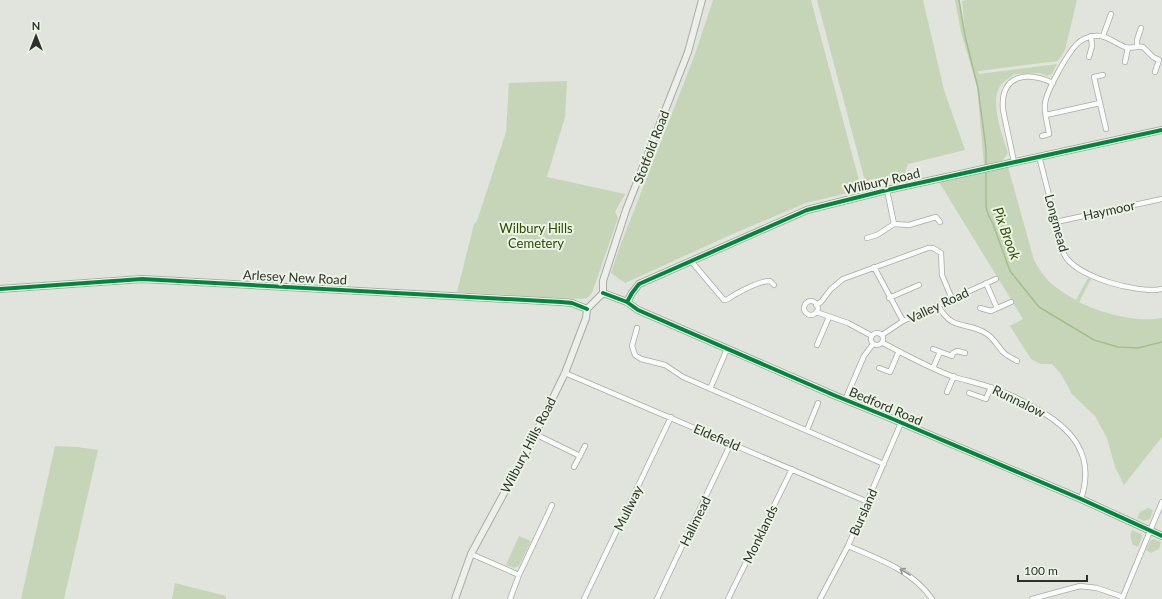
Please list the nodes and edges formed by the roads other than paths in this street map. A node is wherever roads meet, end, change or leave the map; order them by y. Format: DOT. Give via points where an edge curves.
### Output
graph roads {
  1 [pos="702,0"];
  2 [pos="1111,14"];
  3 [pos="1141,28"];
  4 [pos="1091,36"];
  5 [pos="1103,36"];
  6 [pos="1137,46"];
  7 [pos="1128,48"];
  8 [pos="1089,57"];
  9 [pos="1161,58"];
  10 [pos="1125,62"];
  11 [pos="1155,72"];
  12 [pos="1103,75"];
  13 [pos="1053,83"];
  14 [pos="1100,103"];
  15 [pos="1046,116"];
  16 [pos="1106,129"];
  17 [pos="1162,130"];
  18 [pos="1042,136"];
  19 [pos="1039,156"];
  20 [pos="1014,162"];
  21 [pos="887,190"];
  22 [pos="1162,199"];
  23 [pos="940,222"];
  24 [pos="1056,222"];
  25 [pos="894,224"];
  26 [pos="867,238"];
  27 [pos="691,261"];
  28 [pos="874,267"];
  29 [pos="996,279"];
  30 [pos="986,283"];
  31 [pos="774,285"];
  32 [pos="919,285"];
  33 [pos="0,289"];
  34 [pos="1162,289"];
  35 [pos="603,293"];
  36 [pos="889,298"];
  37 [pos="952,298"];
  38 [pos="627,302"];
  39 [pos="1011,302"];
  40 [pos="816,305"];
  41 [pos="938,305"];
  42 [pos="980,308"];
  43 [pos="997,308"];
  44 [pos="587,309"];
  45 [pos="816,312"];
  46 [pos="829,317"];
  47 [pos="903,321"];
  48 [pos="638,328"];
  49 [pos="882,335"];
  50 [pos="872,336"];
  51 [pos="883,343"];
  52 [pos="873,344"];
  53 [pos="817,345"];
  54 [pos="727,349"];
  55 [pos="933,349"];
  56 [pos="899,351"];
  57 [pos="940,352"];
  58 [pos="965,353"];
  59 [pos="1017,361"];
  60 [pos="879,368"];
  61 [pos="933,368"];
  62 [pos="564,373"];
  63 [pos="954,376"];
  64 [pos="991,387"];
  65 [pos="710,389"];
  66 [pos="947,392"];
  67 [pos="969,393"];
  68 [pos="845,400"];
  69 [pos="818,403"];
  70 [pos="671,418"];
  71 [pos="901,423"];
  72 [pos="807,430"];
  73 [pos="535,434"];
  74 [pos="731,443"];
  75 [pos="585,446"];
  76 [pos="580,456"];
  77 [pos="884,464"];
  78 [pos="574,467"];
  79 [pos="792,469"];
  80 [pos="1081,499"];
  81 [pos="868,502"];
  82 [pos="1162,502"];
  83 [pos="552,505"];
  84 [pos="1150,530"];
  85 [pos="1162,536"];
  86 [pos="848,546"];
  87 [pos="471,554"];
  88 [pos="519,575"];
  89 [pos="1122,598"];
  90 [pos="456,599"];
  91 [pos="510,599"];
  92 [pos="584,599"];
  93 [pos="657,599"];
  94 [pos="728,599"];
  95 [pos="820,599"];
  96 [pos="932,599"];
  97 [pos="1032,599"];
  1 -- 35 [label="street, Stotfold Road" via="688,52 626,210 603,281"];
  2 -- 5 [label="street"];
  3 -- 6 [label="street"];
  4 -- 5 [label="street"];
  4 -- 8 [label="street"];
  4 -- 13 [label="street" via="1075,46"];
  5 -- 7 [label="street"];
  6 -- 7 [label="street"];
  6 -- 9 [label="street" via="1143,47 1153,57"];
  7 -- 10 [label="street"];
  9 -- 11 [label="street"];
  12 -- 14 [label="street" via="1094,77"];
  13 -- 15 [label="street" via="1046,100"];
  13 -- 20 [label="street" via="1036,76 1024,76 1011,83 1005,91 1002,103"];
  14 -- 15 [label="street"];
  14 -- 16 [label="street"];
  15 -- 18 [label="street" via="1050,134"];
  17 -- 19 [label="street, Wilbury Road"];
  19 -- 20 [label="street, Wilbury Road"];
  19 -- 24 [label="street, Longmead"];
  20 -- 21 [label="street, Wilbury Road"];
  21 -- 25 [label="street"];
  21 -- 27 [label="street, Wilbury Road" via="807,210"];
  22 -- 24 [label="street, Haymoor"];
  23 -- 25 [label="street" via="936,217 909,225"];
  24 -- 34 [label="street, Longmead" via="1064,254 1075,266 1112,283 1152,291"];
  25 -- 26 [label="street"];
  27 -- 31 [label="street" via="724,300 764,281 770,281"];
  27 -- 38 [label="street, Wilbury Road" via="639,284"];
  28 -- 36 [label="street"];
  28 -- 37 [label="street" via="928,248 938,250 942,258 942,275"];
  28 -- 40 [label="street" via="838,282"];
  29 -- 30 [label="street, Valley Road"];
  30 -- 37 [label="street, Valley Road"];
  30 -- 43 [label="street"];
  32 -- 36 [label="street"];
  33 -- 44 [label="street, Arlesey New Road" via="142,279 561,302"];
  35 -- 38 [label="street, Bedford Road"];
  35 -- 44 [label="street"];
  36 -- 47 [label="street"];
  37 -- 41 [label="street, Valley Road"];
  38 -- 54 [label="street, Bedford Road" via="638,310"];
  39 -- 43 [label="street"];
  40 -- 45 [label="street"];
  40 -- 45 [label="street" via="809,302 804,309 808,315"];
  41 -- 47 [label="street, Valley Road"];
  41 -- 59 [label="street" via="951,322 984,332 1004,353"];
  42 -- 43 [label="street" via="991,311"];
  44 -- 62 [label="street, Wilbury Hills Road" via="586,318"];
  45 -- 46 [label="street"];
  46 -- 50 [label="street" via="848,323"];
  46 -- 53 [label="street"];
  47 -- 49 [label="street, Valley Road"];
  48 -- 65 [label="street" via="632,346 637,357 665,366"];
  49 -- 50 [label="street" via="876,333"];
  49 -- 51 [label="street"];
  50 -- 52 [label="street"];
  51 -- 52 [label="street" via="878,346"];
  51 -- 56 [label="street, Runnalow"];
  52 -- 68 [label="street" via="864,356"];
  54 -- 65 [label="street"];
  54 -- 68 [label="street, Bedford Road"];
  55 -- 57 [label="street"];
  56 -- 60 [label="street" via="890,372"];
  56 -- 61 [label="street, Runnalow"];
  57 -- 58 [label="street" via="952,356 957,351"];
  57 -- 61 [label="street"];
  61 -- 63 [label="street, Runnalow"];
  62 -- 70 [label="street, Eldefield"];
  62 -- 73 [label="street, Wilbury Hills Road"];
  63 -- 64 [label="street, Runnalow"];
  63 -- 66 [label="street"];
  64 -- 67 [label="street" via="986,399"];
  64 -- 80 [label="street, Runnalow" via="1013,395 1052,417 1070,434 1078,445 1085,465 1085,487"];
  65 -- 72 [label="street"];
  68 -- 71 [label="street, Bedford Road"];
  69 -- 72 [label="street"];
  70 -- 74 [label="street, Eldefield"];
  70 -- 92 [label="street, Mullway"];
  71 -- 77 [label="street, Bursland"];
  71 -- 80 [label="street, Bedford Road"];
  72 -- 77 [label="street"];
  73 -- 76 [label="street"];
  73 -- 87 [label="street, Wilbury Hills Road"];
  74 -- 79 [label="street, Eldefield"];
  74 -- 93 [label="street, Hallmead"];
  75 -- 76 [label="street"];
  76 -- 78 [label="street"];
  77 -- 81 [label="street, Bursland"];
  79 -- 81 [label="street, Eldefield"];
  79 -- 94 [label="street, Monklands"];
  80 -- 84 [label="street, Bedford Road"];
  81 -- 86 [label="street, Bursland"];
  82 -- 84 [label="street"];
  83 -- 88 [label="street"];
  84 -- 85 [label="street, Bedford Road"];
  84 -- 89 [label="street"];
  86 -- 95 [label="street, Bursland"];
  96 -- 86 [label="street, one-way" via="910,575"];
  87 -- 88 [label="street"];
  87 -- 90 [label="street, Wilbury Hills Road"];
  88 -- 91 [label="street"];
  89 -- 97 [label="street" via="1097,588 1080,586"];
}
